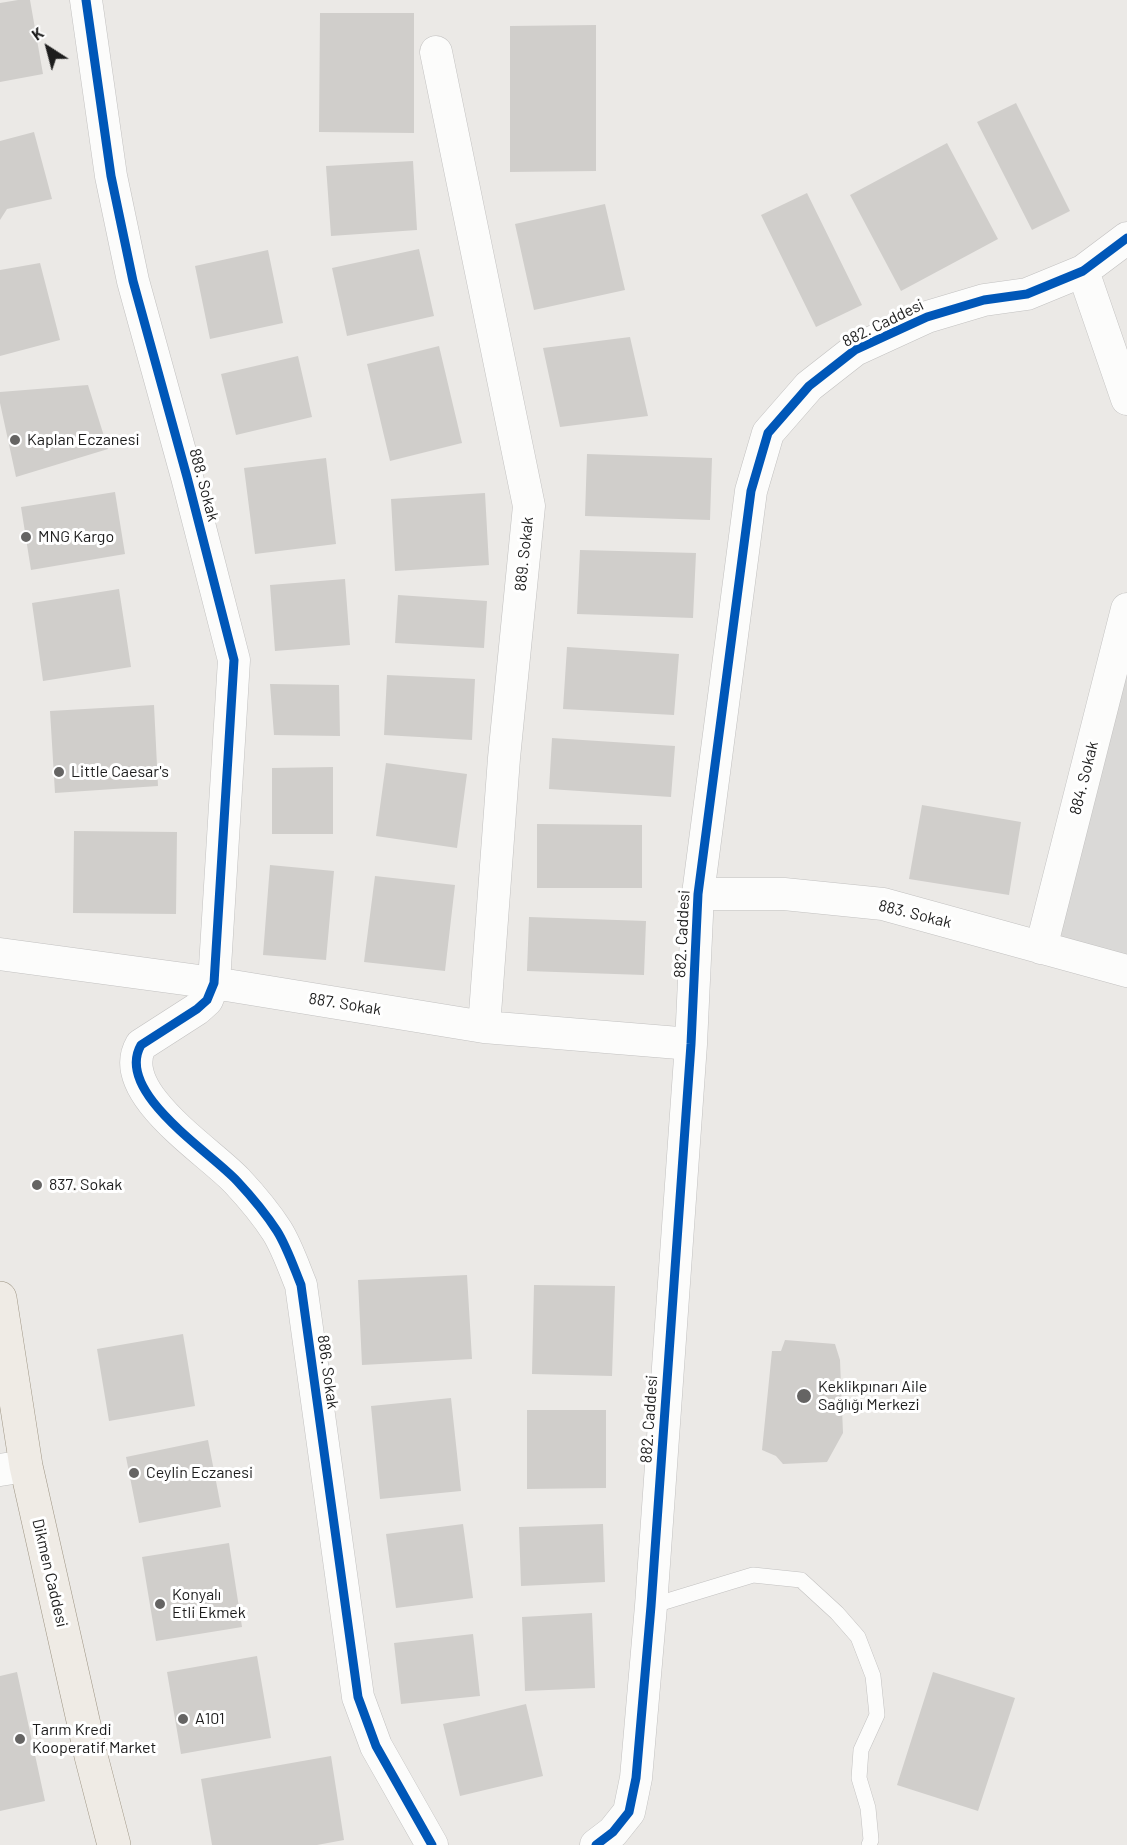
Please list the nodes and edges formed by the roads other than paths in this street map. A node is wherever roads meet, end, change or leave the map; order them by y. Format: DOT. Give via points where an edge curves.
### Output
graph roads {
  1 [pos="86,0"];
  2 [pos="436,52"];
  3 [pos="1127,238"];
  4 [pos="1083,271"];
  5 [pos="1127,399"];
  6 [pos="1127,609"];
  7 [pos="698,894"];
  8 [pos="1041,948"];
  9 [pos="0,954"];
  10 [pos="1127,971"];
  11 [pos="214,983"];
  12 [pos="484,1027"];
  13 [pos="691,1044"];
  14 [pos="0,1298"];
  15 [pos="13,1468"];
  16 [pos="651,1606"];
  17 [pos="114,1845"];
  18 [pos="432,1845"];
  19 [pos="596,1845"];
  20 [pos="869,1845"];
  1 -- 11 [label="street, 888. Sokak" via="111,176 133,281 234,660"];
  2 -- 12 [label="street, 889. Sokak" via="529,506 504,758"];
  3 -- 4 [label="street, 882. Caddesi"];
  4 -- 5 [label="street"];
  4 -- 7 [label="street, 882. Caddesi" via="1027,294 984,300 927,317 855,350 809,386 768,433 751,491"];
  6 -- 8 [label="street, 884. Sokak"];
  7 -- 8 [label="street, 883. Sokak" via="783,894 883,904"];
  7 -- 13 [label="street, 882. Caddesi"];
  8 -- 10 [label="street, 883. Sokak"];
  9 -- 11 [label="street, 887. Sokak"];
  11 -- 12 [label="street, 887. Sokak"];
  11 -- 18 [label="street, 886. Sokak" via="207,1000 196,1010 141,1045 135,1054 138,1078 173,1124 237,1181 278,1232 301,1285 358,1697 376,1746"];
  12 -- 13 [label="street, 887. Sokak"];
  13 -- 16 [label="street, 882. Caddesi"];
  14 -- 15 [label="main road, Dikmen Caddesi"];
  15 -- 17 [label="main road, Dikmen Caddesi"];
  16 -- 19 [label="street, 882. Caddesi" via="636,1779 629,1812"];
  16 -- 20 [label="lane" via="753,1575 801,1580 837,1613 858,1637 873,1677 877,1715 861,1750 859,1778 868,1808"];
}
